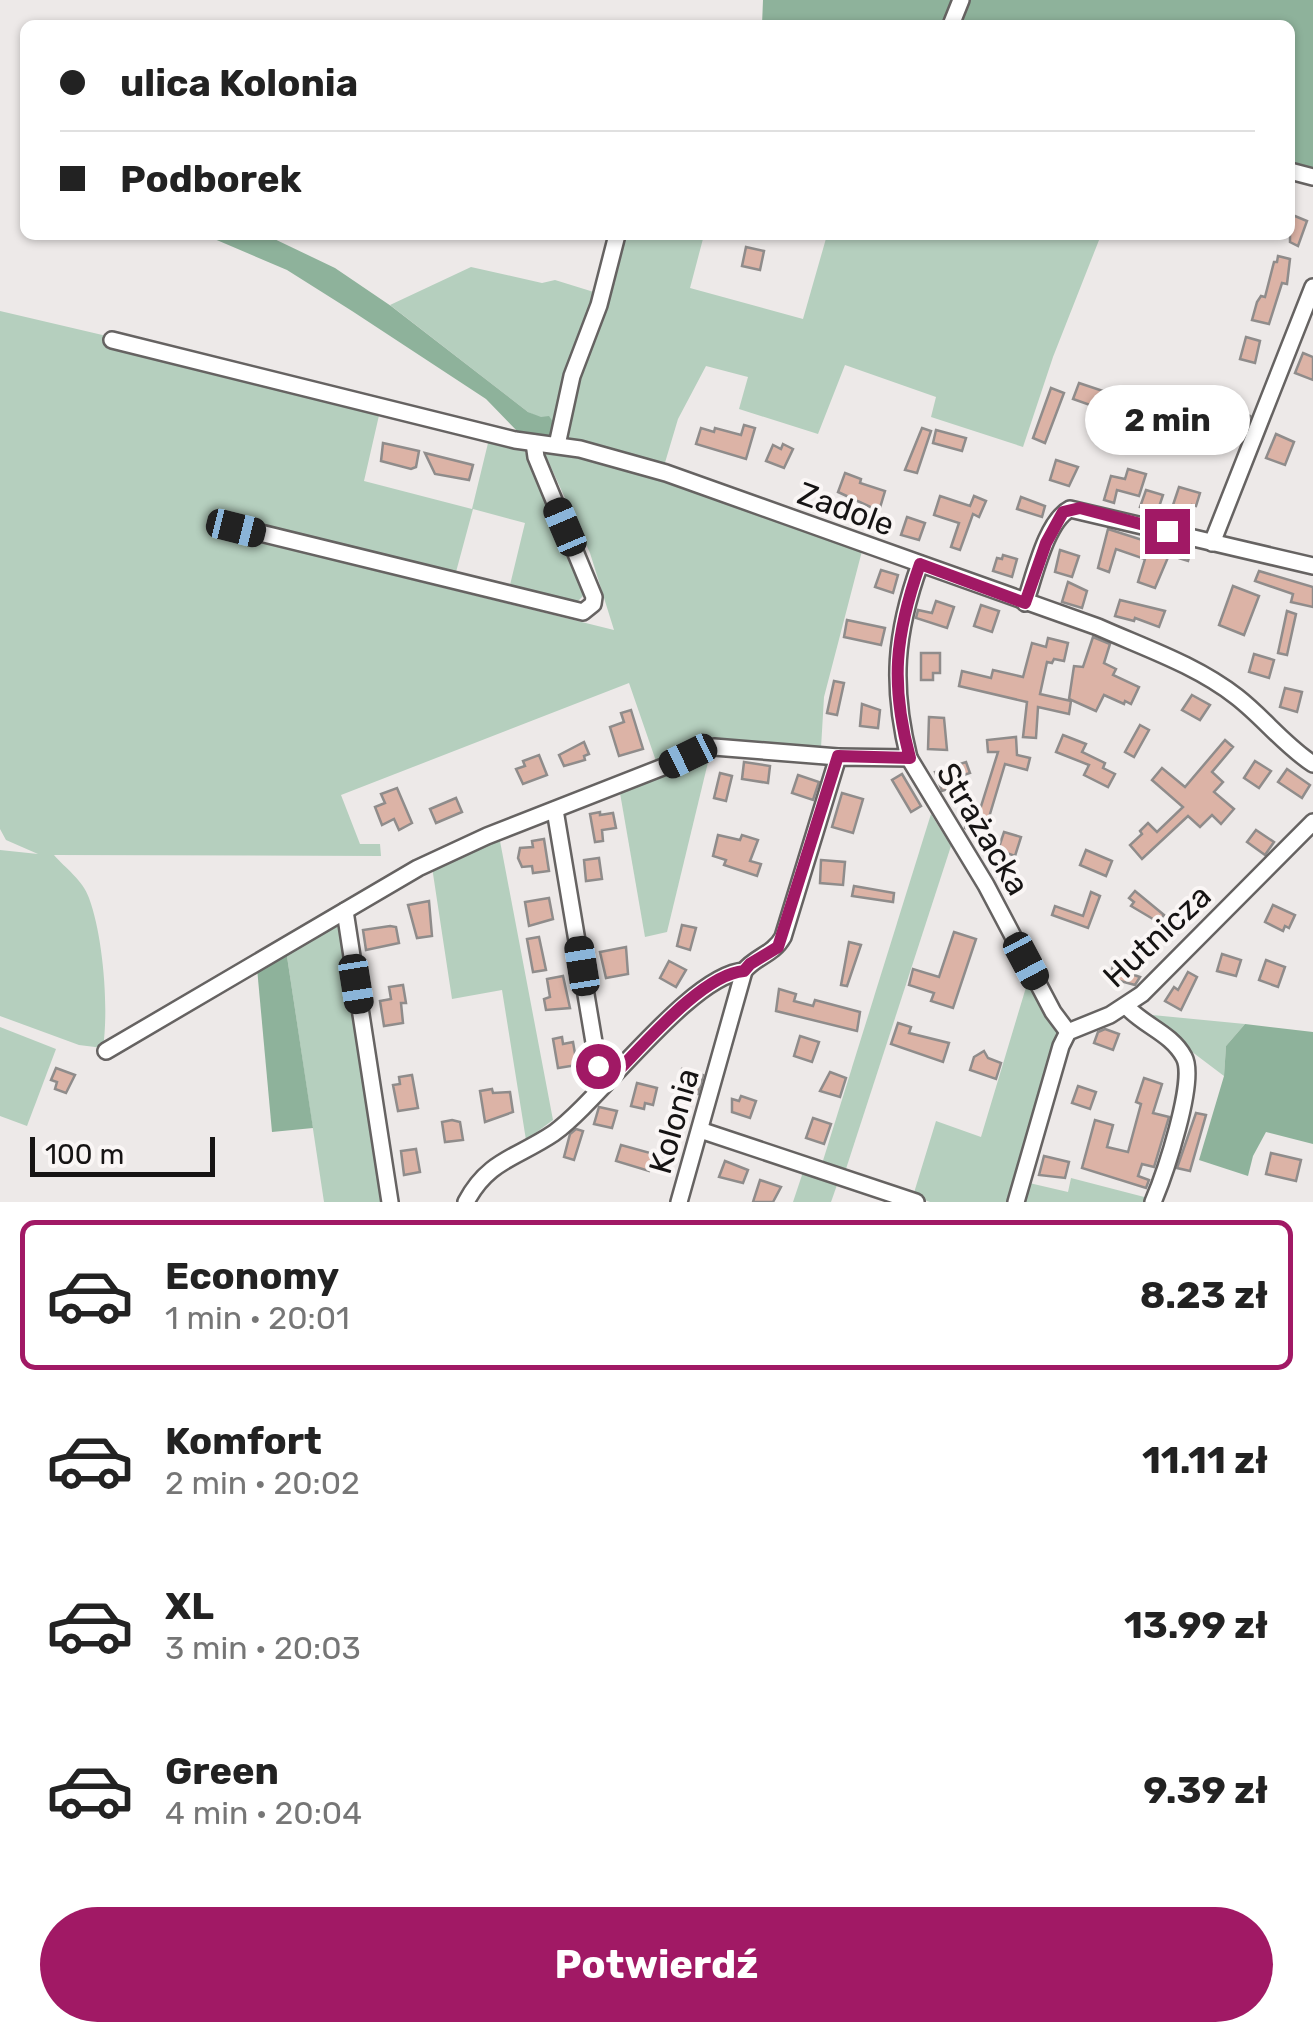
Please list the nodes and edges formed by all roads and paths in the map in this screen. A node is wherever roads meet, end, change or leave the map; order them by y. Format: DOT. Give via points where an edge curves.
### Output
graph roads {
  1 [pos="616,240"];
  2 [pos="1313,288"];
  3 [pos="112,340"];
  4 [pos="534,443"];
  5 [pos="557,445"];
  6 [pos="236,528"];
  7 [pos="1212,543"];
  8 [pos="920,564"];
  9 [pos="1313,566"];
  10 [pos="1025,603"];
  11 [pos="838,756"];
  12 [pos="910,758"];
  13 [pos="1313,764"];
  14 [pos="555,810"];
  15 [pos="1313,822"];
  16 [pos="345,911"];
  17 [pos="744,971"];
  18 [pos="1126,1006"];
  19 [pos="1068,1032"];
  20 [pos="106,1050"];
  21 [pos="608,1081"];
  22 [pos="700,1130"];
  23 [pos="390,1202"];
  24 [pos="466,1202"];
  25 [pos="679,1202"];
  26 [pos="916,1202"];
  27 [pos="1016,1202"];
  28 [pos="1153,1202"];
  1 -- 5 [label="street"];
  2 -- 7 [label="street"];
  3 -- 4 [label="street, Zadole"];
  4 -- 5 [label="street, Zadole"];
  4 -- 6 [label="street" via="594,597 583,612"];
  5 -- 8 [label="street, Zadole" via="666,473"];
  7 -- 9 [label="street"];
  7 -- 10 [label="street" via="1070,508 1054,526"];
  8 -- 10 [label="street, Zadole"];
  8 -- 12 [label="street" via="896,665"];
  10 -- 13 [label="street, Zadole" via="1098,627 1212,680"];
  11 -- 12 [label="street"];
  11 -- 14 [label="street" via="714,748"];
  11 -- 17 [label="street" via="783,937"];
  12 -- 19 [label="street, Strażacka"];
  14 -- 16 [label="street" via="451,851"];
  14 -- 21 [label="street" via="598,1066"];
  15 -- 18 [label="street, Hutnicza"];
  16 -- 20 [label="street"];
  16 -- 23 [label="street"];
  17 -- 21 [label="street" via="695,996"];
  17 -- 22 [label="street, Kolonia"];
  18 -- 19 [label="street, Hutnicza"];
  18 -- 28 [label="street" via="1173,1042 1188,1066"];
  19 -- 27 [label="street"];
  21 -- 24 [label="street" via="550,1135 488,1171"];
  22 -- 25 [label="street, Kolonia"];
  22 -- 26 [label="street"];
}
